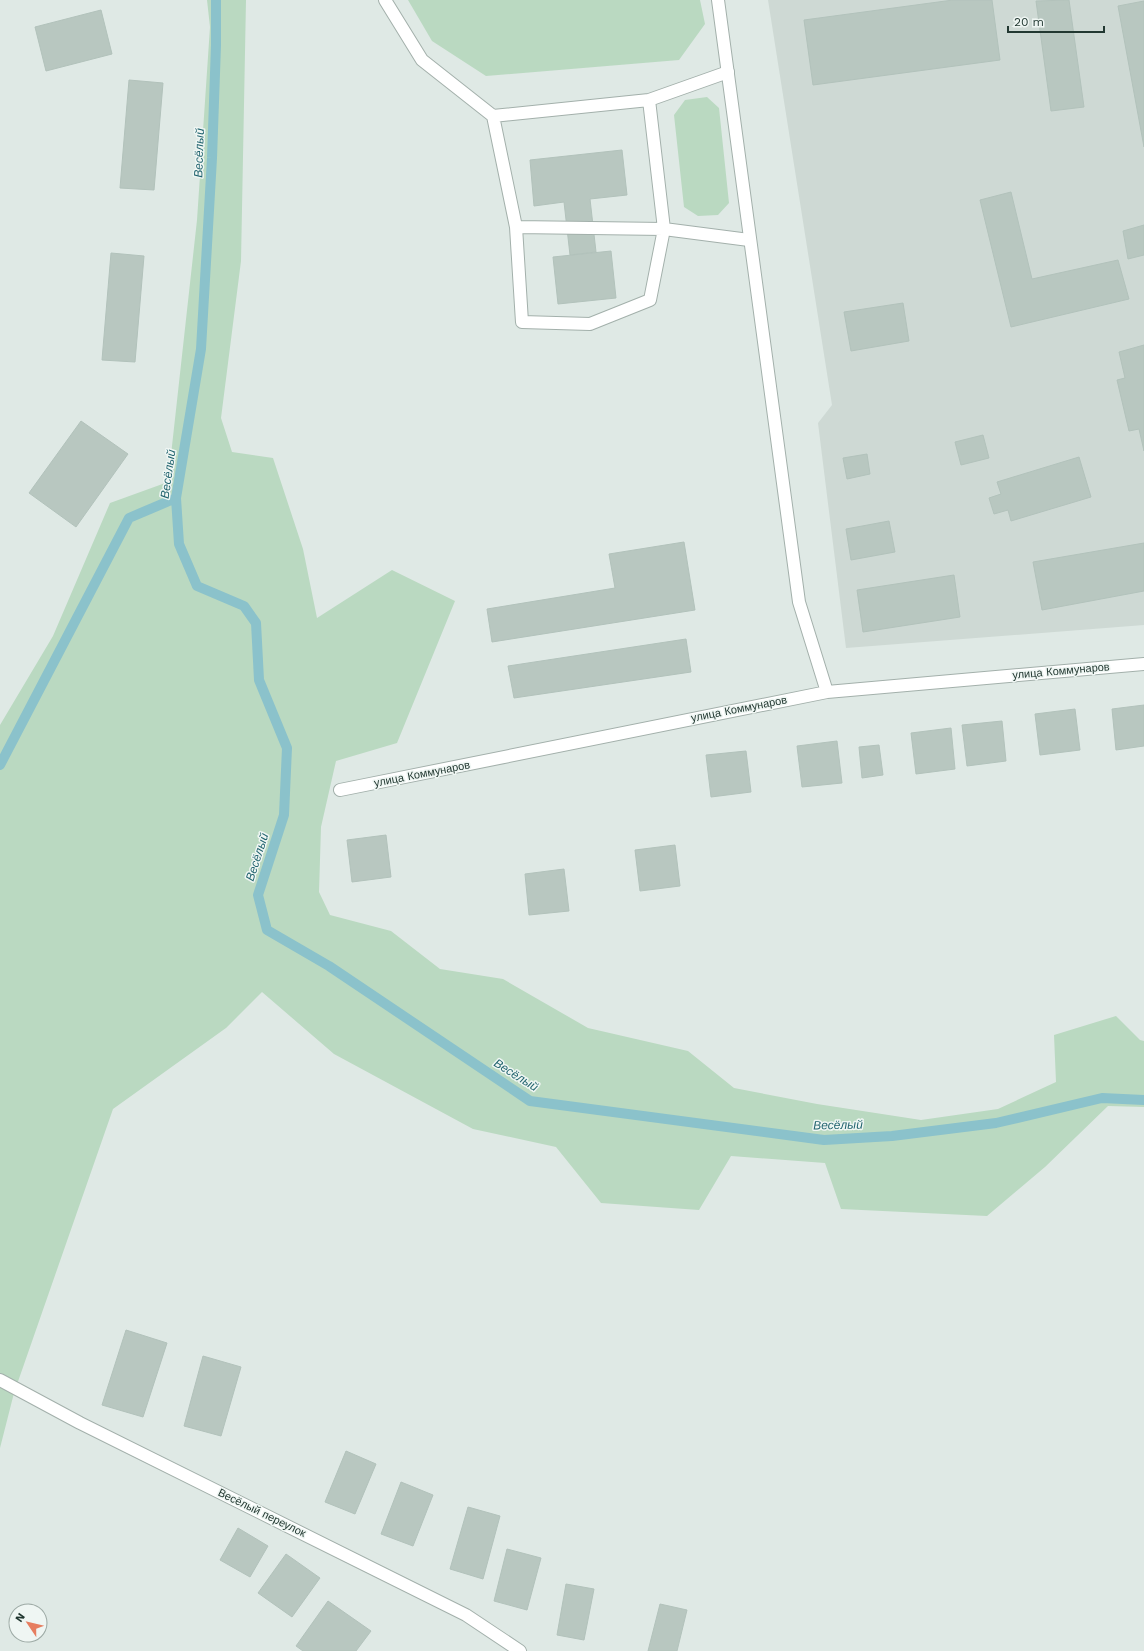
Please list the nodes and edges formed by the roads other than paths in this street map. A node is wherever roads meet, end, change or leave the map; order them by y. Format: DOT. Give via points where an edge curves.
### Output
graph roads {
  1 [pos="385,0"];
  2 [pos="718,0"];
  3 [pos="728,72"];
  4 [pos="649,100"];
  5 [pos="493,116"];
  6 [pos="516,227"];
  7 [pos="664,228"];
  8 [pos="749,240"];
  9 [pos="1144,664"];
  10 [pos="827,692"];
  11 [pos="340,790"];
  12 [pos="0,1380"];
  13 [pos="520,1651"];
  1 -- 5 [label="street" via="422,60"];
  2 -- 3 [label="street"];
  3 -- 4 [label="street"];
  3 -- 8 [label="street"];
  4 -- 5 [label="street"];
  4 -- 7 [label="street"];
  5 -- 6 [label="street"];
  6 -- 7 [label="street"];
  6 -- 7 [label="street" via="522,322 590,324 650,300"];
  7 -- 8 [label="street"];
  8 -- 10 [label="street" via="799,602"];
  9 -- 10 [label="street, улица Коммунаров"];
  10 -- 11 [label="street, улица Коммунаров"];
  12 -- 13 [label="street, Весёлый переулок" via="466,1615"];
}
